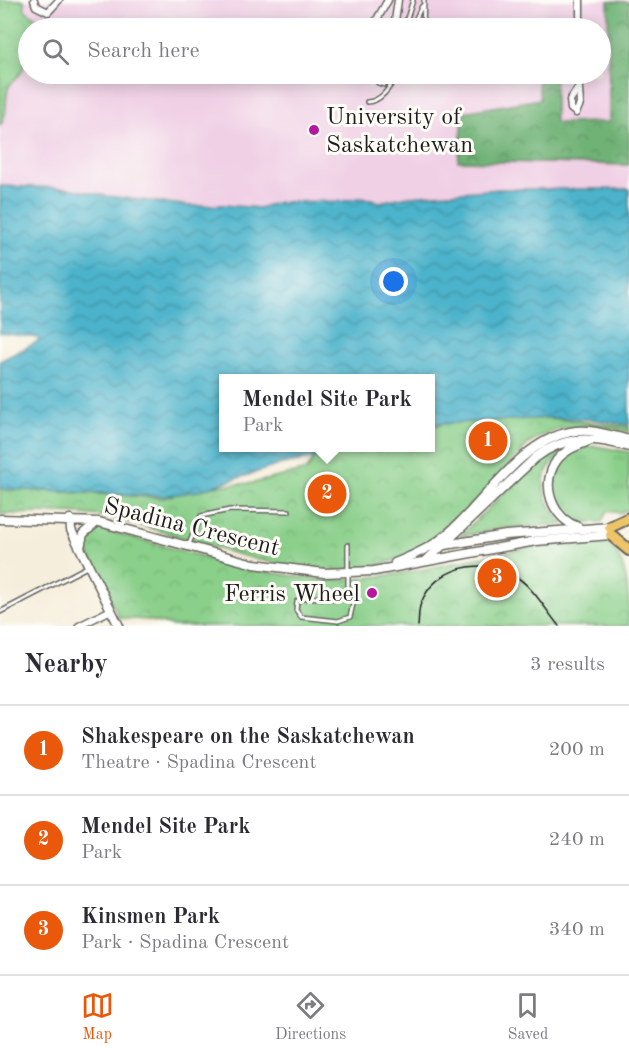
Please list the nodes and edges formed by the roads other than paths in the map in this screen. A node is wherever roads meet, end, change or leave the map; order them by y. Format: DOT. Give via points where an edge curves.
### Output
graph roads {
  1 [pos="34,0"];
  2 [pos="59,0"];
  3 [pos="388,0"];
  4 [pos="398,0"];
  5 [pos="413,0"];
  6 [pos="580,0"];
  7 [pos="424,2"];
  8 [pos="378,18"];
  9 [pos="395,18"];
  10 [pos="407,18"];
  11 [pos="416,18"];
  12 [pos="424,18"];
  13 [pos="579,18"];
  14 [pos="392,84"];
  15 [pos="577,84"];
  16 [pos="577,90"];
  17 [pos="367,102"];
  18 [pos="596,438"];
  19 [pos="629,440"];
  20 [pos="629,447"];
  21 [pos="288,511"];
  22 [pos="629,518"];
  23 [pos="0,519"];
  24 [pos="70,519"];
  25 [pos="99,522"];
  26 [pos="581,528"];
  27 [pos="610,531"];
  28 [pos="348,544"];
  29 [pos="444,545"];
  30 [pos="188,546"];
  31 [pos="80,547"];
  32 [pos="629,550"];
  33 [pos="421,552"];
  34 [pos="426,561"];
  35 [pos="89,567"];
  36 [pos="374,571"];
  37 [pos="348,573"];
  38 [pos="348,593"];
  39 [pos="111,610"];
  40 [pos="0,612"];
  41 [pos="79,626"];
  42 [pos="119,626"];
  1 -- 2 [label="street" via="45,12"];
  3 -- 8 [label="street"];
  4 -- 9 [label="street"];
  5 -- 10 [label="lane"];
  6 -- 13 [label="street"];
  7 -- 11 [label="lane"];
  7 -- 12 [label="lane"];
  14 -- 17 [label="lane" via="385,94"];
  15 -- 16 [label="street"];
  18 -- 20 [label="street, Spadina Crescent"];
  18 -- 26 [label="street" via="565,452 550,474 553,504 565,520"];
  18 -- 29 [label="street, Spadina Crescent" via="563,441 543,451"];
  19 -- 33 [label="street, Spadina Crescent" via="584,431 544,442 438,542"];
  21 -- 30 [label="lane" via="230,510 201,516"];
  22 -- 27 [label="main road"];
  23 -- 24 [label="street, Spadina Crescent"];
  24 -- 25 [label="street, Spadina Crescent"];
  24 -- 31 [label="street"];
  25 -- 30 [label="street, Spadina Crescent"];
  25 -- 31 [label="street" via="83,534"];
  26 -- 27 [label="street, Spadina Crescent"];
  26 -- 29 [label="street, Spadina Crescent"];
  27 -- 32 [label="main road"];
  27 -- 34 [label="street, Spadina Crescent"];
  28 -- 37 [label="lane"];
  29 -- 33 [label="street, Spadina Crescent"];
  29 -- 34 [label="street, Spadina Crescent"];
  30 -- 37 [label="street, Spadina Crescent" via="306,573"];
  31 -- 35 [label="street"];
  33 -- 36 [label="street, Spadina Crescent"];
  34 -- 36 [label="street, Spadina Crescent"];
  35 -- 39 [label="street"];
  35 -- 40 [label="lane"];
  36 -- 37 [label="street, Spadina Crescent"];
  37 -- 38 [label="lane"];
  38 -- 38 [label="lane" via="340,599 303,598 297,601 296,610 301,617 344,621 353,611 353,599"];
  39 -- 41 [label="street"];
  39 -- 42 [label="street"];
}
